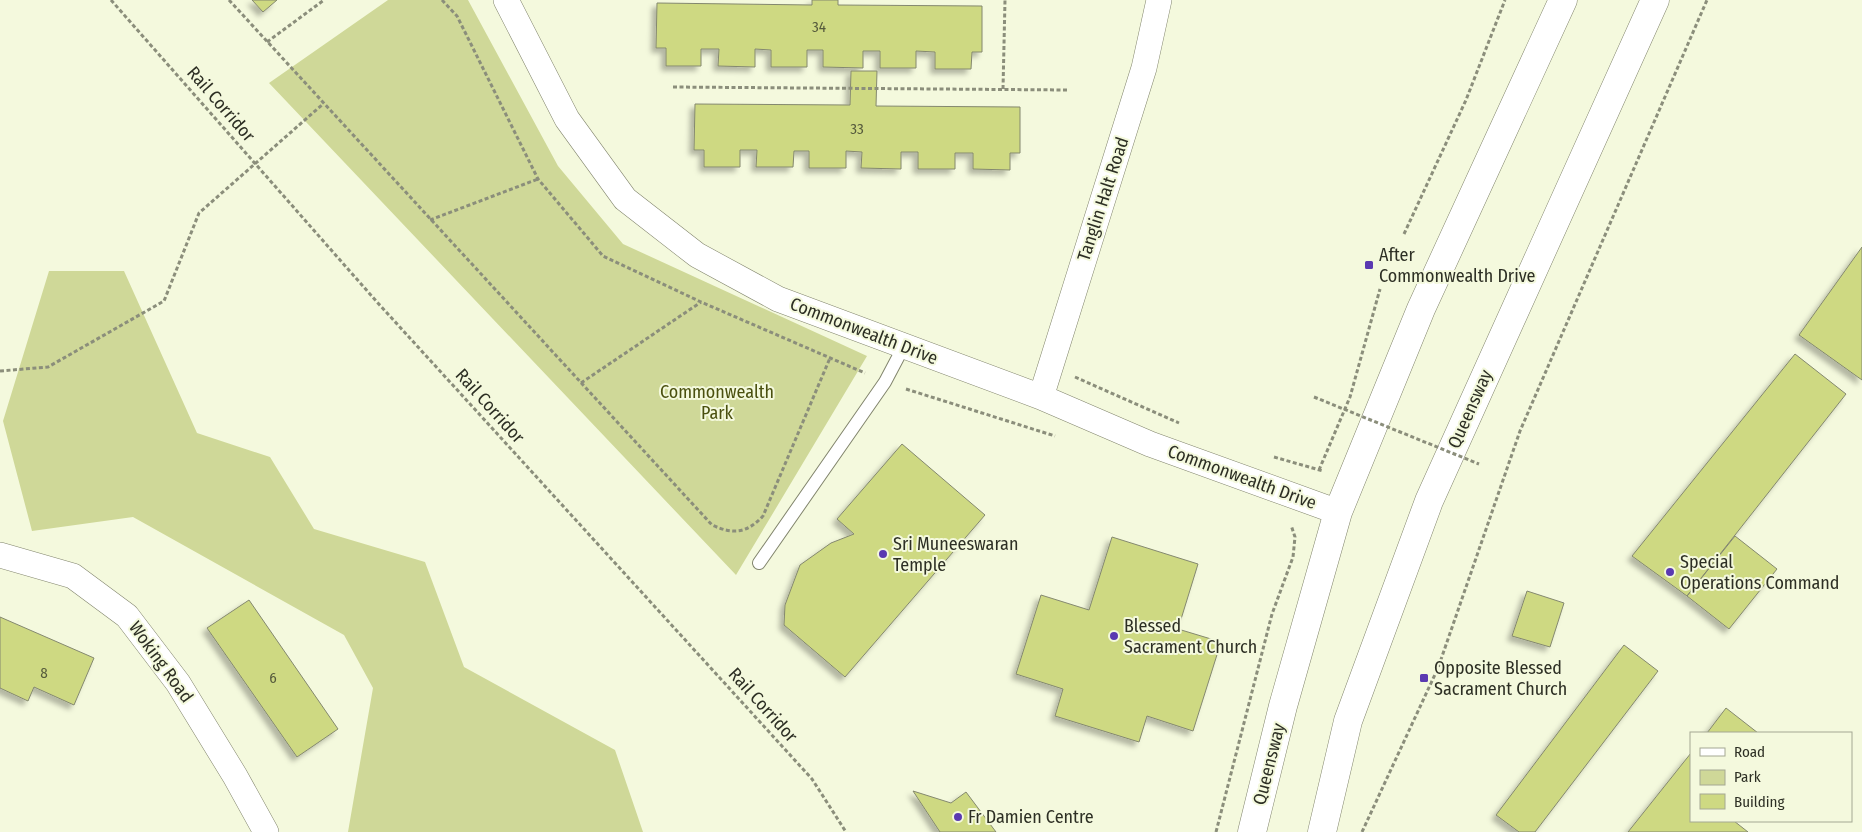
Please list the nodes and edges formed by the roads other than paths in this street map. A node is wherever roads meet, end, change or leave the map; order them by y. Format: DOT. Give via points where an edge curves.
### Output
graph roads {
  1 [pos="506,0"];
  2 [pos="1159,0"];
  3 [pos="1563,0"];
  4 [pos="1655,0"];
  5 [pos="904,346"];
  6 [pos="1041,397"];
  7 [pos="1338,512"];
  8 [pos="0,556"];
  9 [pos="759,563"];
  10 [pos="266,832"];
  11 [pos="1252,832"];
  12 [pos="1322,832"];
  1 -- 5 [label="street, Commonwealth Drive" via="567,119 625,200 697,255 778,299"];
  2 -- 6 [label="street, Tanglin Halt Road" via="1144,68"];
  3 -- 7 [label="highway, Queensway" via="1421,309"];
  4 -- 12 [label="highway, Queensway" via="1429,501 1348,721"];
  5 -- 6 [label="street, Commonwealth Drive"];
  5 -- 9 [label="lane" via="885,382"];
  6 -- 7 [label="street, Commonwealth Drive" via="1150,444"];
  7 -- 11 [label="highway, Queensway" via="1283,706"];
  8 -- 10 [label="street, Woking Road" via="73,576 127,616 178,683"];
}
